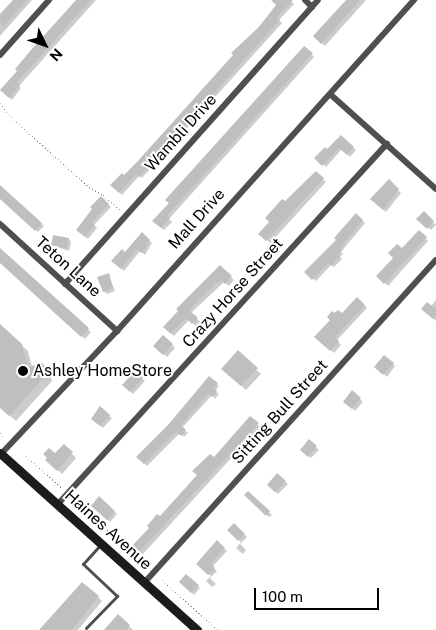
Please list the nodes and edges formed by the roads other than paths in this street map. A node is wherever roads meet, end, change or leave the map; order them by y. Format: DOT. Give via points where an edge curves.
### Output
graph roads {
  1 [pos="49,0"];
  2 [pos="305,0"];
  3 [pos="318,0"];
  4 [pos="414,0"];
  5 [pos="312,7"];
  6 [pos="0,55"];
  7 [pos="330,94"];
  8 [pos="387,144"];
  9 [pos="436,189"];
  10 [pos="0,224"];
  11 [pos="436,260"];
  12 [pos="65,284"];
  13 [pos="117,331"];
  14 [pos="0,454"];
  15 [pos="58,504"];
  16 [pos="101,544"];
  17 [pos="144,583"];
  18 [pos="86,628"];
  19 [pos="197,630"];
  1 -- 6 [label="street"];
  2 -- 5 [label="street"];
  3 -- 5 [label="street, Wambli Drive"];
  4 -- 7 [label="street, Mall Drive"];
  5 -- 12 [label="street, Wambli Drive"];
  7 -- 8 [label="street"];
  7 -- 13 [label="street, Mall Drive"];
  8 -- 9 [label="street"];
  8 -- 15 [label="street, Crazy Horse Street"];
  10 -- 12 [label="street, Teton Lane"];
  11 -- 17 [label="street, Sitting Bull Street"];
  12 -- 13 [label="street, Teton Lane"];
  13 -- 14 [label="street, Mall Drive"];
  14 -- 15 [label="main road, Haines Avenue"];
  15 -- 16 [label="main road, Haines Avenue"];
  16 -- 17 [label="main road, Haines Avenue"];
  16 -- 18 [label="lane" via="83,564 117,596"];
  17 -- 19 [label="main road, Haines Avenue"];
}
